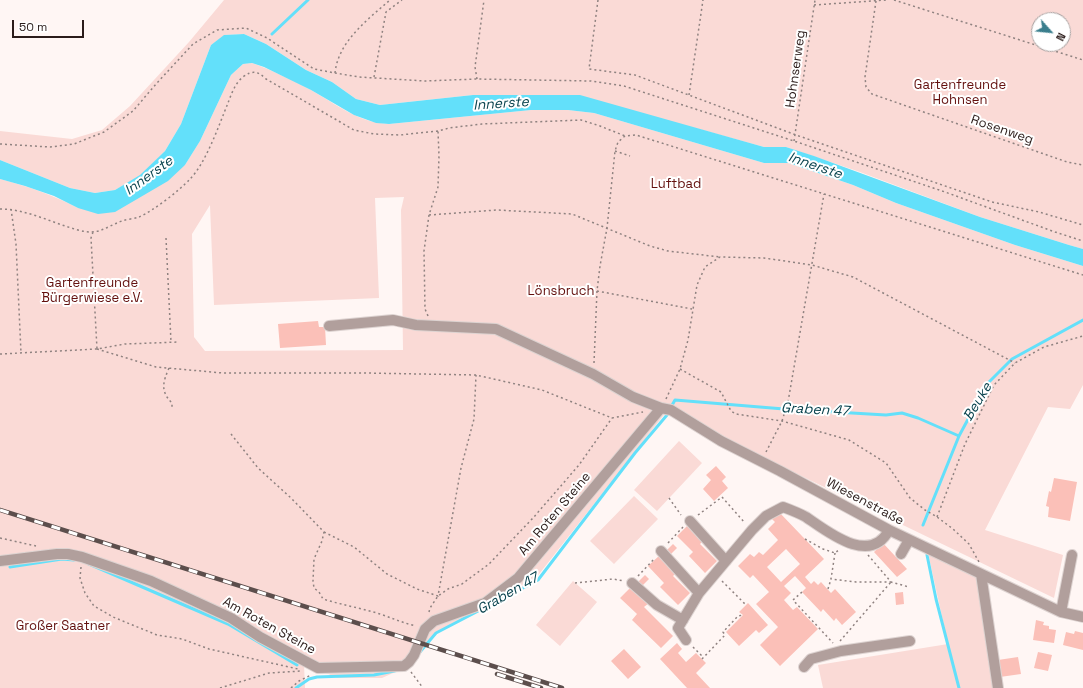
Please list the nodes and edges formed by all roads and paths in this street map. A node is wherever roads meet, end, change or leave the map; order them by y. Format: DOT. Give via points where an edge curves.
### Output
graph roads {
  1 [pos="390,0"];
  2 [pos="402,0"];
  3 [pos="484,0"];
  4 [pos="598,0"];
  5 [pos="703,0"];
  6 [pos="815,0"];
  7 [pos="886,0"];
  8 [pos="894,0"];
  9 [pos="876,1"];
  10 [pos="814,5"];
  11 [pos="1083,60"];
  12 [pos="335,74"];
  13 [pos="373,78"];
  14 [pos="477,79"];
  15 [pos="689,95"];
  16 [pos="438,131"];
  17 [pos="796,135"];
  18 [pos="625,136"];
  19 [pos="794,141"];
  20 [pos="0,144"];
  21 [pos="615,151"];
  22 [pos="630,156"];
  23 [pos="1083,165"];
  24 [pos="824,193"];
  25 [pos="0,209"];
  26 [pos="11,209"];
  27 [pos="429,215"];
  28 [pos="1083,225"];
  29 [pos="607,228"];
  30 [pos="93,232"];
  31 [pos="166,238"];
  32 [pos="1083,241"];
  33 [pos="720,257"];
  34 [pos="812,265"];
  35 [pos="1083,275"];
  36 [pos="597,291"];
  37 [pos="692,309"];
  38 [pos="432,325"];
  39 [pos="330,326"];
  40 [pos="1083,336"];
  41 [pos="171,342"];
  42 [pos="178,342"];
  43 [pos="97,349"];
  44 [pos="22,353"];
  45 [pos="0,354"];
  46 [pos="1015,363"];
  47 [pos="169,368"];
  48 [pos="680,369"];
  49 [pos="593,374"];
  50 [pos="476,375"];
  51 [pos="661,408"];
  52 [pos="172,409"];
  53 [pos="612,418"];
  54 [pos="782,421"];
  55 [pos="231,434"];
  56 [pos="768,449"];
  57 [pos="722,497"];
  58 [pos="669,498"];
  59 [pos="937,517"];
  60 [pos="687,520"];
  61 [pos="752,530"];
  62 [pos="889,530"];
  63 [pos="324,532"];
  64 [pos="0,538"];
  65 [pos="805,539"];
  66 [pos="909,540"];
  67 [pos="850,544"];
  68 [pos="863,545"];
  69 [pos="38,547"];
  70 [pos="661,551"];
  71 [pos="834,552"];
  72 [pos="901,554"];
  73 [pos="1072,555"];
  74 [pos="82,557"];
  75 [pos="0,561"];
  76 [pos="726,561"];
  77 [pos="715,574"];
  78 [pos="981,574"];
  79 [pos="831,579"];
  80 [pos="891,582"];
  81 [pos="632,583"];
  82 [pos="908,587"];
  83 [pos="828,589"];
  84 [pos="802,592"];
  85 [pos="700,593"];
  86 [pos="438,596"];
  87 [pos="746,605"];
  88 [pos="1061,612"];
  89 [pos="743,615"];
  90 [pos="1083,617"];
  91 [pos="683,620"];
  92 [pos="425,629"];
  93 [pos="686,640"];
  94 [pos="910,641"];
  95 [pos="804,667"];
  96 [pos="321,668"];
  97 [pos="409,670"];
  98 [pos="220,688"];
  99 [pos="291,688"];
  100 [pos="423,688"];
  101 [pos="998,688"];
  1 -- 12 [label="path" via="346,43 337,60"];
  2 -- 13 [label="path" via="386,12"];
  3 -- 14 [label="path" via="475,67"];
  4 -- 15 [label="path" via="589,68 635,75"];
  5 -- 15 [label="path"];
  6 -- 10 [label="path, Hohnserweg"];
  7 -- 9 [label="path"];
  8 -- 11 [label="path"];
  9 -- 10 [label="path"];
  9 -- 23 [label="path, Rosenweg" via="865,77 866,87 872,94"];
  10 -- 17 [label="path, Hohnserweg"];
  12 -- 13 [label="path"];
  12 -- 20 [label="path" via="314,69 246,28 217,30 193,44 133,112 104,132 74,144 50,147"];
  13 -- 14 [label="path" via="425,81"];
  14 -- 19 [label="path" via="591,81 624,86"];
  15 -- 17 [label="path"];
  16 -- 18 [label="path" via="482,124 581,120"];
  16 -- 27 [label="path" via="438,187"];
  16 -- 30 [label="path" via="374,134 354,130 266,79 260,73 254,72 242,78 235,87 212,140 196,172 189,180 152,211"];
  17 -- 19 [label="path, Hohnserweg"];
  17 -- 28 [label="path" via="992,202"];
  18 -- 21 [label="path" via="618,142"];
  18 -- 24 [label="path" via="636,134"];
  19 -- 32 [label="path"];
  21 -- 22 [label="path"];
  21 -- 29 [label="path"];
  24 -- 34 [label="path"];
  24 -- 35 [label="path"];
  25 -- 26 [label="path"];
  26 -- 30 [label="path" via="80,231"];
  26 -- 44 [label="path" via="16,244"];
  27 -- 29 [label="path" via="497,210 572,214"];
  27 -- 38 [label="path" via="424,251 424,281 425,309"];
  29 -- 33 [label="path" via="668,251"];
  29 -- 36 [label="path"];
  30 -- 43 [label="path" via="91,238"];
  31 -- 41 [label="path"];
  33 -- 34 [label="path" via="764,258"];
  33 -- 37 [label="path" via="705,267 697,285"];
  34 -- 46 [label="path" via="853,277"];
  34 -- 54 [label="path" via="788,402"];
  36 -- 37 [label="path"];
  36 -- 49 [label="path"];
  37 -- 48 [label="path" via="688,340"];
  38 -- 39 [label="street, Wiesenstraße" via="416,325 393,320"];
  38 -- 49 [label="street, Wiesenstraße" via="496,329"];
  40 -- 46 [label="path" via="1044,348"];
  41 -- 42 [label="path"];
  41 -- 43 [label="path" via="125,344"];
  43 -- 44 [label="path"];
  43 -- 47 [label="path" via="156,367"];
  44 -- 45 [label="path"];
  46 -- 59 [label="path" via="994,385 965,444"];
  47 -- 50 [label="path" via="223,373"];
  47 -- 52 [label="path" via="164,378 163,390 172,402"];
  48 -- 51 [label="path"];
  48 -- 54 [label="path" via="721,392 731,411 736,414"];
  49 -- 51 [label="street, Wiesenstraße"];
  50 -- 53 [label="path" via="542,390"];
  50 -- 86 [label="path" via="474,419 461,468"];
  51 -- 53 [label="path"];
  51 -- 62 [label="street, Wiesenstraße" via="671,410 721,442"];
  51 -- 92 [label="street, Am Roten Steine" via="518,578 485,603 434,621"];
  53 -- 86 [label="path" via="579,465 489,564 462,584"];
  54 -- 56 [label="path"];
  54 -- 59 [label="path" via="849,440 886,463 910,498"];
  55 -- 63 [label="path" via="258,468"];
  57 -- 61 [label="path"];
  58 -- 60 [label="path"];
  59 -- 78 [label="path" via="969,544 978,561"];
  60 -- 76 [label="street"];
  61 -- 67 [label="street" via="766,516 783,506"];
  61 -- 76 [label="street"];
  62 -- 66 [label="street, Wiesenstraße"];
  62 -- 68 [label="street" via="885,538 874,545"];
  63 -- 86 [label="path" via="354,547 387,574"];
  63 -- 92 [label="path" via="314,559 312,581 323,599"];
  64 -- 69 [label="path"];
  65 -- 71 [label="path"];
  66 -- 72 [label="street"];
  66 -- 78 [label="street, Wiesenstraße"];
  67 -- 68 [label="street"];
  67 -- 71 [label="path"];
  68 -- 80 [label="path" via="867,554"];
  70 -- 85 [label="street"];
  71 -- 79 [label="path"];
  73 -- 88 [label="street"];
  74 -- 75 [label="street, Am Roten Steine" via="57,554"];
  74 -- 96 [label="street, Am Roten Steine" via="151,581 231,618 260,637"];
  74 -- 96 [label="path" via="80,578 85,593 94,606 113,618 157,635 182,639 209,649 296,669"];
  76 -- 77 [label="street"];
  77 -- 85 [label="street"];
  77 -- 87 [label="path"];
  78 -- 88 [label="street, Wiesenstraße"];
  78 -- 101 [label="street"];
  79 -- 80 [label="path"];
  79 -- 83 [label="path"];
  80 -- 82 [label="path"];
  80 -- 84 [label="path" via="836,645 793,600"];
  81 -- 91 [label="street" via="657,605"];
  85 -- 91 [label="street"];
  86 -- 92 [label="path" via="430,608"];
  88 -- 90 [label="street, Wiesenstraße"];
  89 -- 93 [label="path" via="738,616 723,632 725,635 703,659"];
  91 -- 93 [label="street" via="678,628"];
  92 -- 96 [label="street, Am Roten Steine" via="414,655 404,666"];
  94 -- 95 [label="street" via="841,651 810,659"];
  96 -- 98 [label="path" via="269,673"];
  96 -- 99 [label="path"];
  97 -- 100 [label="path"];
}
